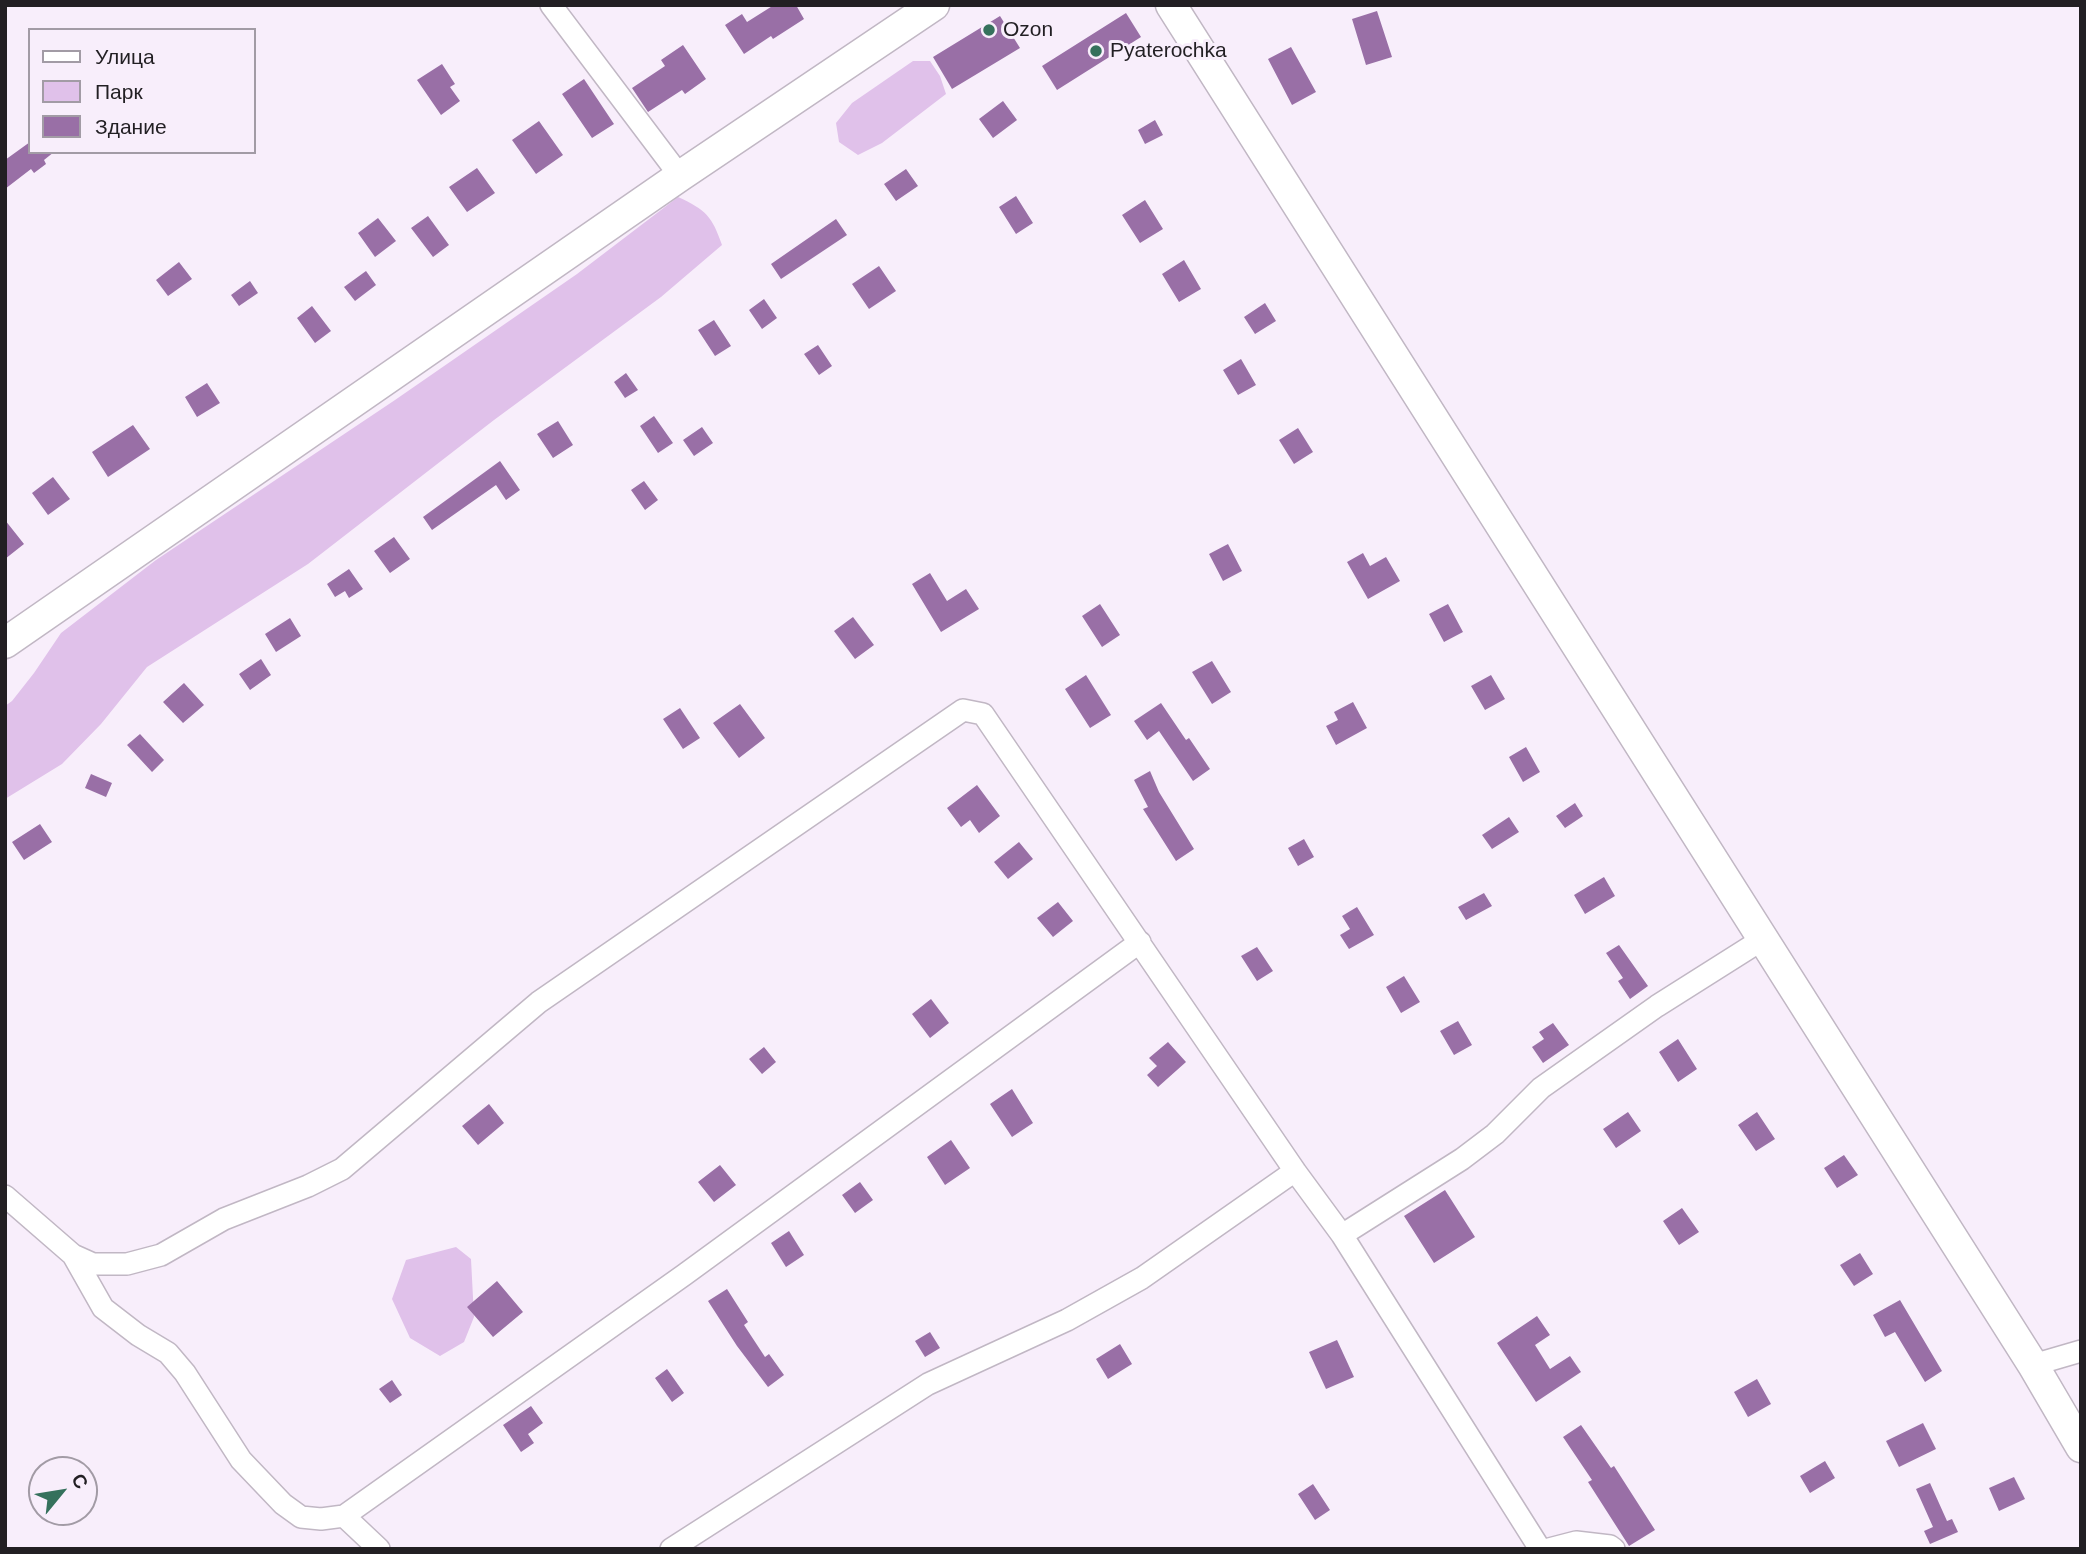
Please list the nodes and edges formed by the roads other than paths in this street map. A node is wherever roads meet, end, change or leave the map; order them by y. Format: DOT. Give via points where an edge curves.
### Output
graph roads {
  1 [pos="551,5"];
  2 [pos="934,5"];
  3 [pos="1171,5"];
  4 [pos="680,176"];
  5 [pos="5,643"];
  6 [pos="1763,939"];
  7 [pos="1140,942"];
  8 [pos="1295,1171"];
  9 [pos="5,1196"];
  10 [pos="1342,1235"];
  11 [pos="73,1255"];
  12 [pos="2081,1351"];
  13 [pos="2033,1365"];
  14 [pos="2081,1447"];
  15 [pos="344,1516"];
  16 [pos="379,1549"];
  17 [pos="671,1549"];
  18 [pos="1540,1549"];
  19 [pos="1549,1549"];
  20 [pos="1614,1549"];
  1 -- 4 [label="street"];
  2 -- 4 [label="street"];
  3 -- 6 [label="street"];
  4 -- 5 [label="street"];
  6 -- 10 [label="street" via="1657,1006 1541,1088 1495,1134 1462,1158"];
  6 -- 13 [label="street"];
  7 -- 8 [label="street"];
  7 -- 11 [label="street" via="983,714 963,710 539,1002 342,1170 224,1219 161,1255 127,1264 93,1264"];
  7 -- 15 [label="street" via="696,1267"];
  8 -- 10 [label="street"];
  8 -- 17 [label="street" via="1142,1278 1067,1320 928,1384"];
  9 -- 11 [label="street"];
  10 -- 18 [label="street"];
  11 -- 15 [label="street" via="103,1308 168,1353 186,1373 241,1460 283,1504 301,1517"];
  12 -- 13 [label="street"];
  13 -- 14 [label="street"];
  15 -- 16 [label="street"];
  19 -- 20 [label="street" via="1576,1542"];
}
